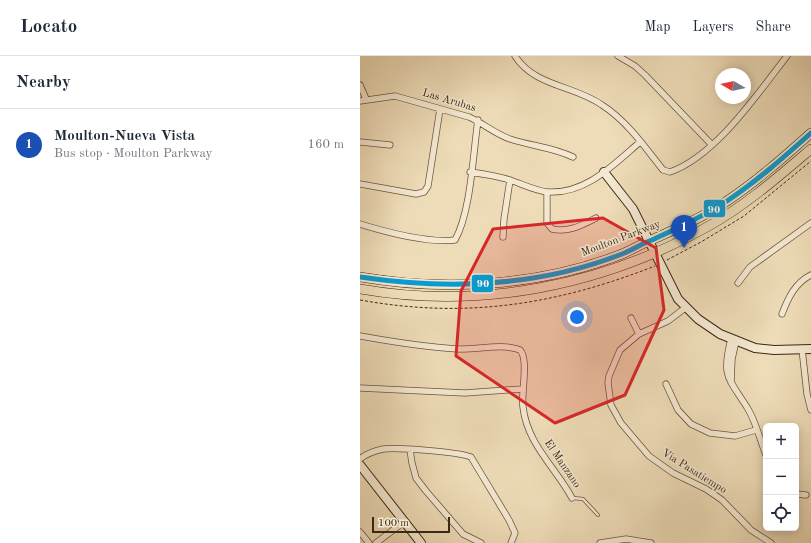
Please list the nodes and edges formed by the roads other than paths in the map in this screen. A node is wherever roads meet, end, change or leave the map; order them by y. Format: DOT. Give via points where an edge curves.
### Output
graph roads {
  1 [pos="515,56"];
  2 [pos="618,56"];
  3 [pos="787,56"];
  4 [pos="360,84"];
  5 [pos="366,99"];
  6 [pos="360,101"];
  7 [pos="440,109"];
  8 [pos="478,120"];
  9 [pos="811,133"];
  10 [pos="360,142"];
  11 [pos="640,142"];
  12 [pos="390,145"];
  13 [pos="712,145"];
  14 [pos="811,149"];
  15 [pos="573,157"];
  16 [pos="470,172"];
  17 [pos="604,172"];
  18 [pos="510,180"];
  19 [pos="360,184"];
  20 [pos="547,192"];
  21 [pos="596,218"];
  22 [pos="811,223"];
  23 [pos="360,224"];
  24 [pos="503,237"];
  25 [pos="650,241"];
  26 [pos="655,252"];
  27 [pos="811,275"];
  28 [pos="360,277"];
  29 [pos="738,282"];
  30 [pos="360,289"];
  31 [pos="686,308"];
  32 [pos="782,314"];
  33 [pos="631,318"];
  34 [pos="639,334"];
  35 [pos="360,336"];
  36 [pos="733,340"];
  37 [pos="802,349"];
  38 [pos="811,349"];
  39 [pos="666,384"];
  40 [pos="360,388"];
  41 [pos="522,389"];
  42 [pos="809,394"];
  43 [pos="811,410"];
  44 [pos="756,430"];
  45 [pos="763,448"];
  46 [pos="410,450"];
  47 [pos="360,459"];
  48 [pos="360,465"];
  49 [pos="799,494"];
  50 [pos="806,495"];
  51 [pos="572,498"];
  52 [pos="598,515"];
  53 [pos="405,521"];
  54 [pos="360,532"];
  55 [pos="369,543"];
  56 [pos="376,543"];
  57 [pos="421,543"];
  58 [pos="481,543"];
  59 [pos="511,543"];
  60 [pos="603,543"];
  61 [pos="651,543"];
  62 [pos="771,543"];
  1 -- 11 [label="street" via="535,77 572,89 603,105 630,128"];
  2 -- 13 [label="street" via="645,75"];
  3 -- 13 [label="street"];
  4 -- 5 [label="street"];
  5 -- 6 [label="street, Las Arubas"];
  5 -- 7 [label="street, Las Arubas" via="396,96"];
  7 -- 8 [label="street, Las Arubas"];
  7 -- 19 [label="street" via="428,186 424,192 416,194"];
  8 -- 15 [label="street, Las Arubas" via="503,137 557,150"];
  8 -- 16 [label="street"];
  9 -- 25 [label="main road, Moulton Parkway" via="727,201 679,229"];
  10 -- 12 [label="street"];
  11 -- 13 [label="street" via="666,172 673,171"];
  11 -- 17 [label="street"];
  14 -- 26 [label="main road" via="731,212"];
  16 -- 18 [label="street"];
  16 -- 23 [label="street" via="465,211 455,240 385,232"];
  17 -- 20 [label="street" via="581,187 569,191"];
  17 -- 25 [label="street" via="634,209"];
  18 -- 20 [label="street"];
  18 -- 24 [label="street"];
  20 -- 21 [label="street" via="547,222 552,230 559,231 579,226"];
  22 -- 29 [label="street" via="750,267"];
  25 -- 26 [label="street"];
  25 -- 28 [label="main road, Moulton Parkway" via="594,264 507,281 424,285"];
  26 -- 30 [label="main road" via="594,275 522,291 436,296"];
  26 -- 31 [label="street" via="669,284"];
  27 -- 32 [label="street" via="790,293"];
  31 -- 34 [label="street, Via Pasatiempo" via="668,321"];
  31 -- 36 [label="street" via="710,328"];
  33 -- 34 [label="street"];
  34 -- 62 [label="street, Via Pasatiempo" via="620,350 610,370 609,393 615,414 649,456 673,473 722,500 751,530"];
  35 -- 41 [label="street, El Manzano" via="459,349 520,350 524,357"];
  36 -- 37 [label="street" via="755,348"];
  36 -- 44 [label="street" via="729,365 731,382 749,410"];
  37 -- 38 [label="street"];
  37 -- 42 [label="street"];
  39 -- 44 [label="street" via="678,410 691,424 710,433 735,436"];
  40 -- 41 [label="street" via="466,393"];
  41 -- 51 [label="street, El Manzano" via="526,420 540,452"];
  42 -- 43 [label="street"];
  44 -- 45 [label="street"];
  46 -- 47 [label="street" via="384,449 368,453"];
  46 -- 58 [label="street" via="416,478 463,534"];
  46 -- 59 [label="street" via="471,456 515,533"];
  48 -- 53 [label="street"];
  49 -- 50 [label="street"];
  51 -- 52 [label="lane" via="583,499"];
  53 -- 56 [label="street"];
  53 -- 57 [label="street"];
  54 -- 55 [label="street"];
  60 -- 61 [label="street" via="626,539"];
}
